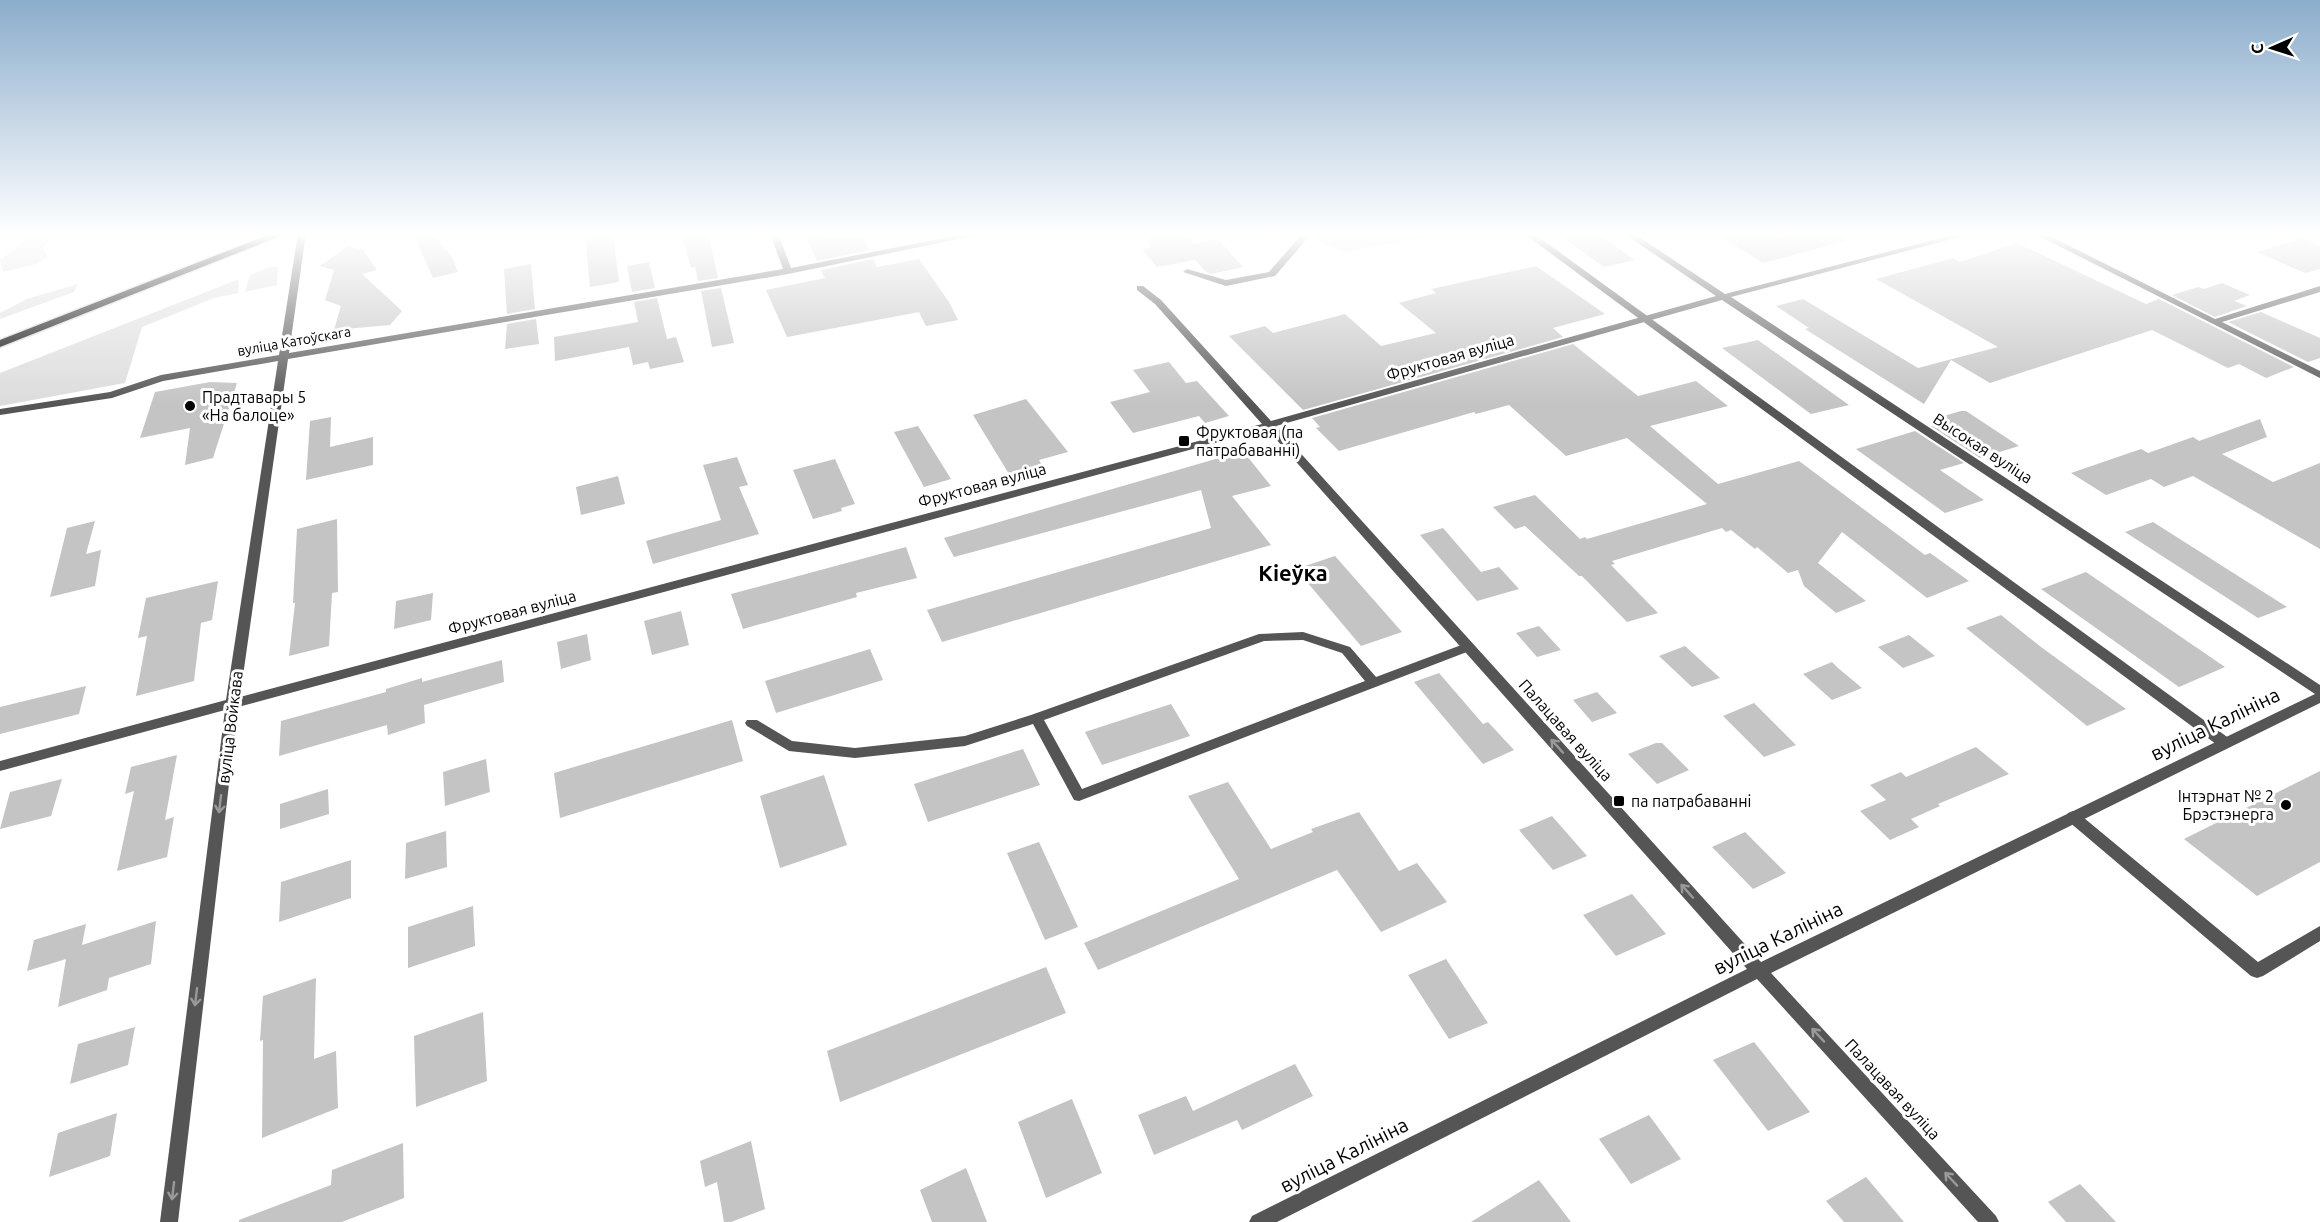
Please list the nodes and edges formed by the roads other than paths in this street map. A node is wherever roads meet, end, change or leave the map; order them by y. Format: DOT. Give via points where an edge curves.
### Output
graph roads {
  1 [pos="138,290"];
  2 [pos="293,290"];
  3 [pos="675,290"];
  4 [pos="1143,290"];
  5 [pos="1604,290"];
  6 [pos="1713,290"];
  7 [pos="1750,290"];
  8 [pos="2150,290"];
  9 [pos="2314,290"];
  10 [pos="1723,297"];
  11 [pos="1643,319"];
  12 [pos="2214,322"];
  13 [pos="0,344"];
  14 [pos="283,356"];
  15 [pos="2320,375"];
  16 [pos="0,412"];
  17 [pos="1269,425"];
  18 [pos="1468,647"];
  19 [pos="1373,682"];
  20 [pos="2320,691"];
  21 [pos="2320,697"];
  22 [pos="232,704"];
  23 [pos="1036,718"];
  24 [pos="752,723"];
  25 [pos="2225,743"];
  26 [pos="0,766"];
  27 [pos="2073,817"];
  28 [pos="2320,933"];
  29 [pos="1759,971"];
  30 [pos="169,1222"];
  31 [pos="1258,1222"];
  32 [pos="1990,1222"];
  1 -- 13 [label="main road"];
  2 -- 14 [label="street, вуліца Войкава"];
  3 -- 14 [label="street, вуліца Катоўскага"];
  4 -- 17 [label="street, Палацавая вуліца" via="1158,302"];
  5 -- 11 [label="street"];
  6 -- 10 [label="street, Высокая вуліца"];
  7 -- 10 [label="street, Фруктовая вуліца"];
  8 -- 12 [label="street"];
  9 -- 12 [label="street"];
  10 -- 11 [label="street, Фруктовая вуліца"];
  10 -- 20 [label="street, Высокая вуліца"];
  11 -- 17 [label="street, Фруктовая вуліца"];
  11 -- 25 [label="street"];
  12 -- 15 [label="street"];
  14 -- 16 [label="street, вуліца Катоўскага" via="161,378 112,395"];
  14 -- 22 [label="street, вуліца Войкава"];
  17 -- 18 [label="street, Палацавая вуліца"];
  17 -- 22 [label="street, Фруктовая вуліца"];
  18 -- 19 [label="street"];
  29 -- 18 [label="street, Палацавая вуліца, one-way"];
  19 -- 23 [label="street" via="1346,650 1303,636 1263,637"];
  19 -- 23 [label="street" via="1079,796"];
  21 -- 25 [label="street, вуліца Калініна"];
  22 -- 26 [label="street, Фруктовая вуліца"];
  22 -- 30 [label="street, вуліца Войкава, one-way"];
  23 -- 24 [label="street" via="965,741 855,753 789,746"];
  25 -- 27 [label="street, вуліца Калініна"];
  27 -- 28 [label="street" via="2257,971"];
  27 -- 29 [label="street, вуліца Калініна"];
  29 -- 31 [label="street, вуліца Калініна"];
  32 -- 29 [label="street, Палацавая вуліца, one-way"];
}
